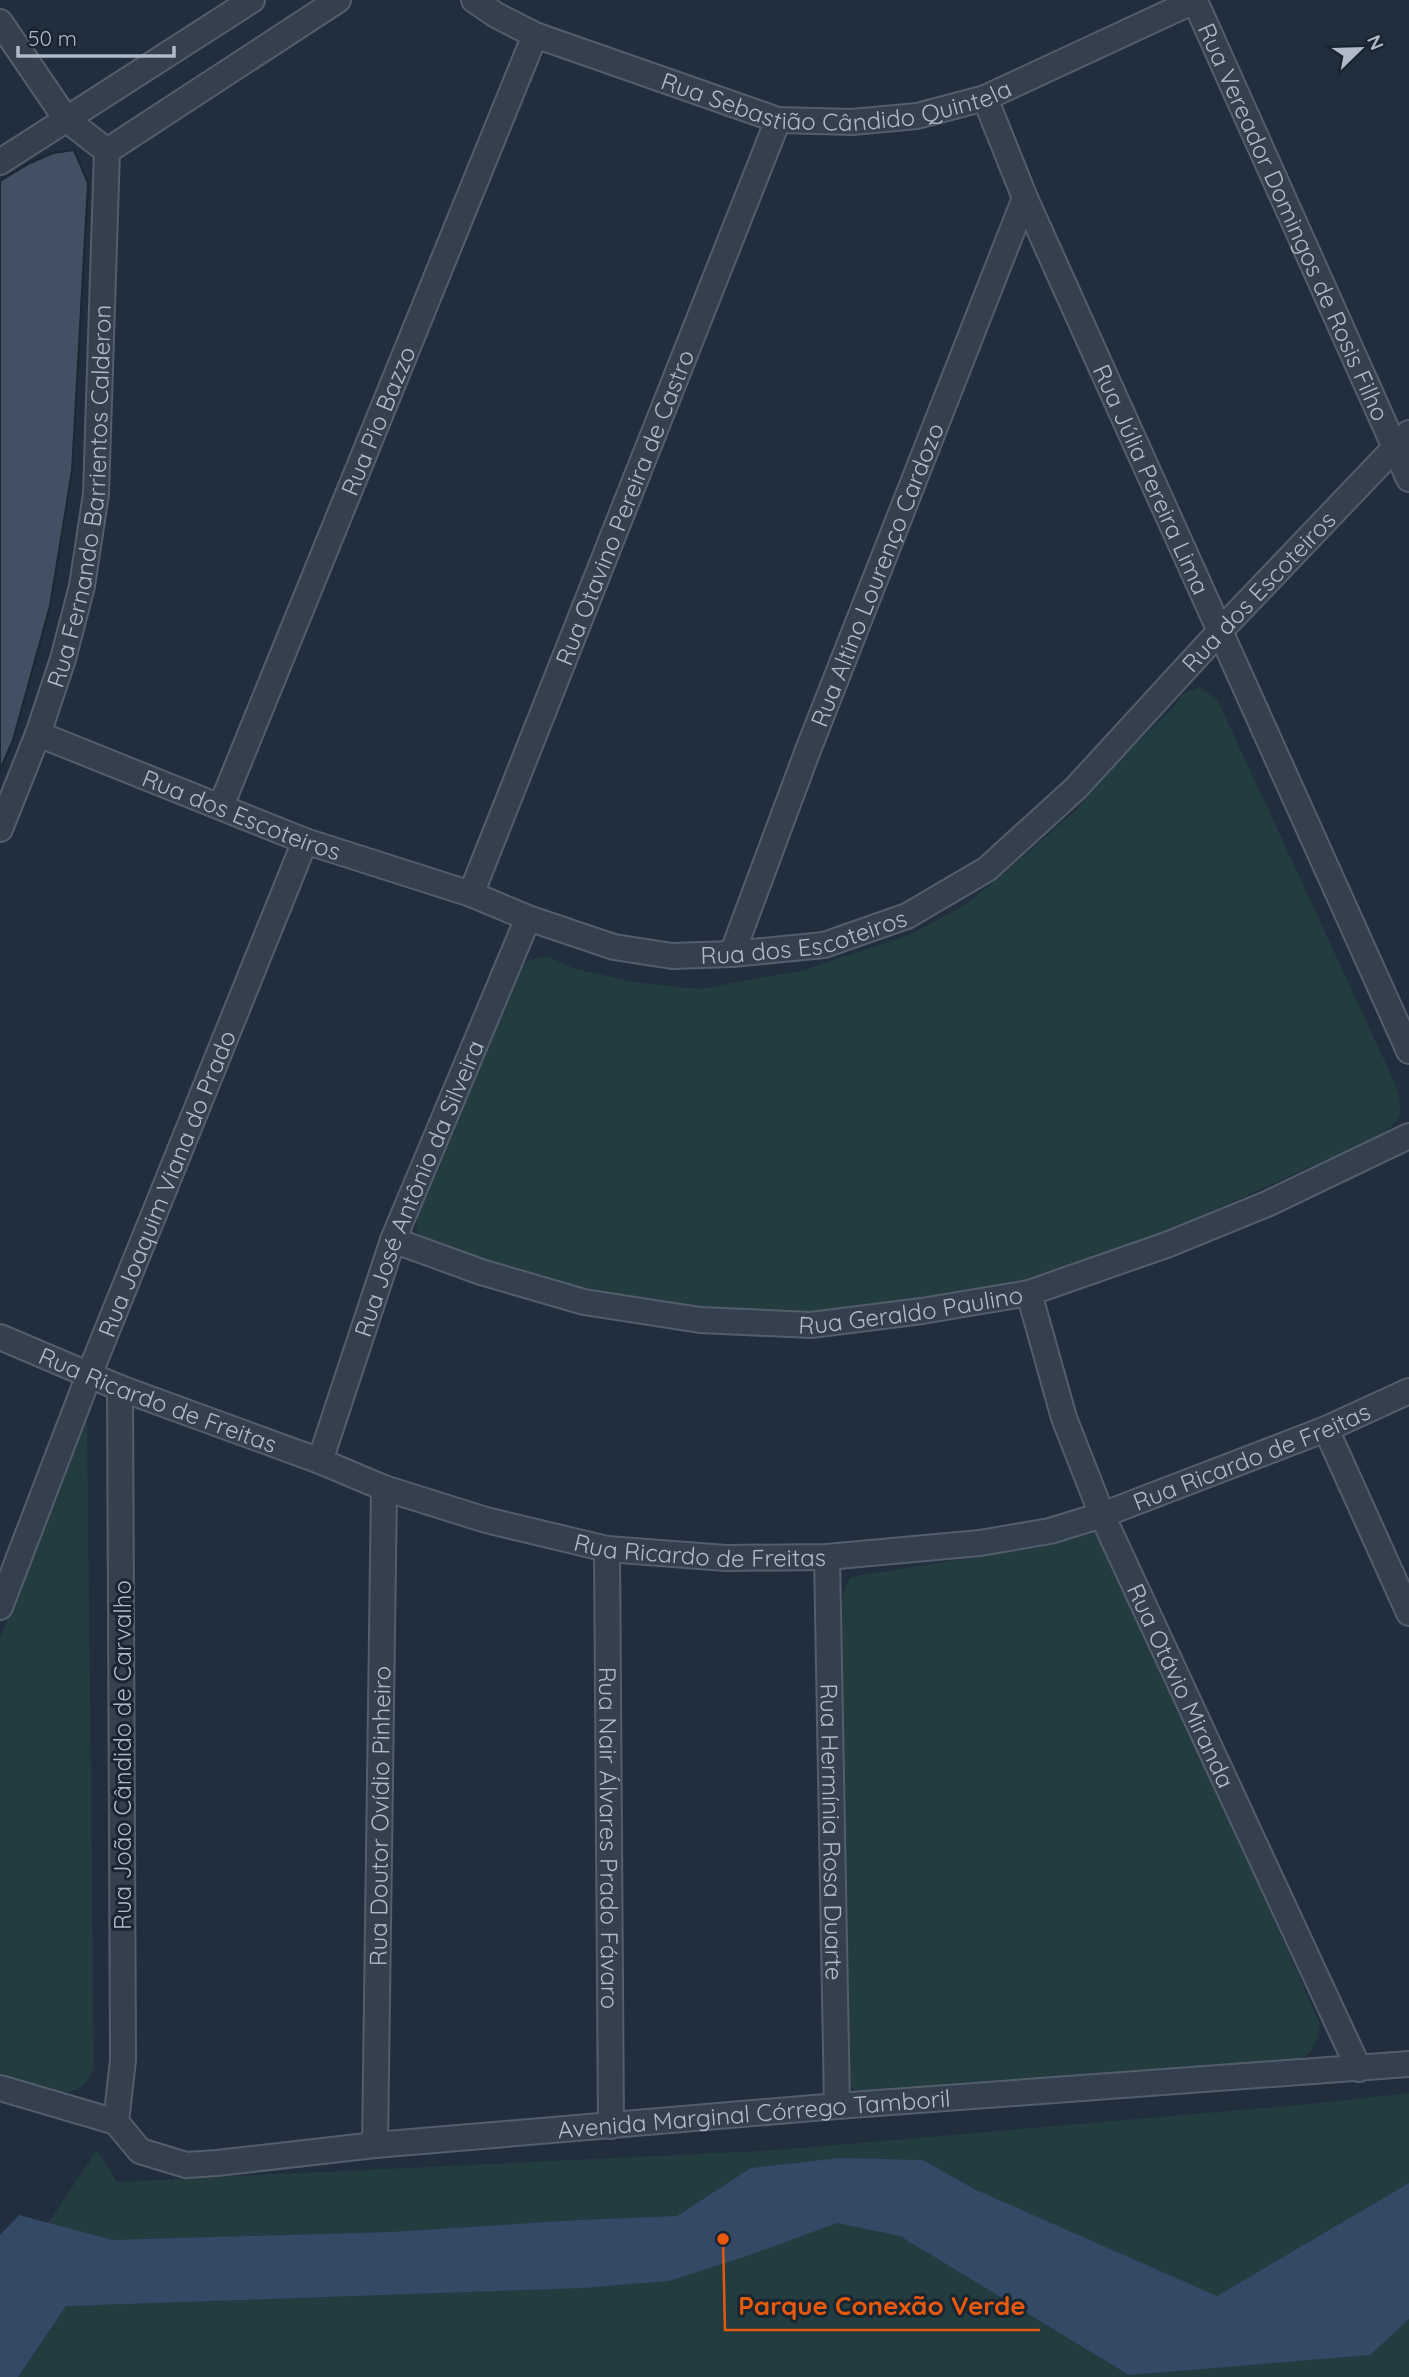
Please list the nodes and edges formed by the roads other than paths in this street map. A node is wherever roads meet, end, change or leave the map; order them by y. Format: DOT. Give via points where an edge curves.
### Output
graph roads {
  1 [pos="252,0"];
  2 [pos="338,0"];
  3 [pos="474,0"];
  4 [pos="1196,0"];
  5 [pos="0,22"];
  6 [pos="535,35"];
  7 [pos="985,98"];
  8 [pos="66,119"];
  9 [pos="778,120"];
  10 [pos="107,151"];
  11 [pos="0,162"];
  12 [pos="1025,198"];
  13 [pos="1402,440"];
  14 [pos="1409,479"];
  15 [pos="1220,631"];
  16 [pos="38,734"];
  17 [pos="221,806"];
  18 [pos="0,829"];
  19 [pos="305,841"];
  20 [pos="471,894"];
  21 [pos="528,918"];
  22 [pos="732,954"];
  23 [pos="1409,1051"];
  24 [pos="1409,1136"];
  25 [pos="393,1240"];
  26 [pos="1029,1293"];
  27 [pos="0,1337"];
  28 [pos="89,1376"];
  29 [pos="120,1388"];
  30 [pos="1409,1391"];
  31 [pos="1326,1429"];
  32 [pos="320,1461"];
  33 [pos="384,1488"];
  34 [pos="1102,1515"];
  35 [pos="607,1549"];
  36 [pos="827,1557"];
  37 [pos="0,1607"];
  38 [pos="1409,1613"];
  39 [pos="1409,2064"];
  40 [pos="1359,2069"];
  41 [pos="0,2088"];
  42 [pos="837,2106"];
  43 [pos="116,2122"];
  44 [pos="611,2126"];
  45 [pos="375,2145"];
  1 -- 8 [label="street"];
  2 -- 10 [label="street"];
  3 -- 6 [label="street, Rua Sebastião Cândido Quintela"];
  4 -- 7 [label="street, Rua Sebastião Cândido Quintela"];
  4 -- 13 [label="street, Rua Vereador Domingos de Rosis Filho"];
  5 -- 8 [label="street"];
  6 -- 9 [label="street, Rua Sebastião Cândido Quintela"];
  6 -- 17 [label="street, Rua Pio Bazzo"];
  7 -- 9 [label="street, Rua Sebastião Cândido Quintela" via="917,116 852,122"];
  7 -- 12 [label="street, Rua Júlia Pereira Lima"];
  8 -- 10 [label="street"];
  8 -- 11 [label="street"];
  9 -- 20 [label="street, Rua Otavino Pereira de Castro"];
  10 -- 16 [label="street, Rua Fernando Barrientos Calderon" via="96,494 82,586"];
  12 -- 15 [label="street, Rua Júlia Pereira Lima"];
  12 -- 22 [label="street, Rua Altino Lourenço Cardozo"];
  13 -- 14 [label="street, Rua Vereador Domingos de Rosis Filho"];
  13 -- 15 [label="street, Rua dos Escoteiros"];
  15 -- 22 [label="street, Rua dos Escoteiros" via="1076,788 987,869 907,916 824,945"];
  15 -- 23 [label="street, Rua Júlia Pereira Lima"];
  16 -- 17 [label="street, Rua dos Escoteiros"];
  16 -- 18 [label="street, Rua Fernando Barrientos Calderon"];
  17 -- 19 [label="street, Rua dos Escoteiros"];
  19 -- 20 [label="street, Rua dos Escoteiros"];
  19 -- 28 [label="street, Rua Joaquim Viana do Prado"];
  20 -- 21 [label="street, Rua dos Escoteiros"];
  21 -- 22 [label="street, Rua dos Escoteiros" via="614,947 672,956"];
  21 -- 25 [label="street, Rua José Antônio da Silveira"];
  24 -- 26 [label="street, Rua Geraldo Paulino" via="1243,1214"];
  25 -- 26 [label="street, Rua Geraldo Paulino" via="584,1302 700,1320 811,1325"];
  25 -- 32 [label="street, Rua José Antônio da Silveira"];
  26 -- 34 [label="street, Rua Otávio Miranda" via="1064,1418"];
  27 -- 28 [label="street, Rua Ricardo de Freitas"];
  28 -- 29 [label="street, Rua Ricardo de Freitas"];
  28 -- 37 [label="street, Rua Joaquim Viana do Prado"];
  29 -- 32 [label="street, Rua Ricardo de Freitas"];
  29 -- 43 [label="street, Rua João Cândido de Carvalho" via="123,2060"];
  30 -- 31 [label="street, Rua Ricardo de Freitas"];
  31 -- 34 [label="street, Rua Ricardo de Freitas"];
  31 -- 38 [label="street"];
  32 -- 33 [label="street, Rua Ricardo de Freitas"];
  33 -- 35 [label="street, Rua Ricardo de Freitas" via="486,1520"];
  33 -- 45 [label="street, Rua Doutor Ovídio Pinheiro"];
  34 -- 36 [label="street, Rua Ricardo de Freitas" via="1050,1531 980,1543"];
  34 -- 40 [label="street, Rua Otávio Miranda"];
  35 -- 36 [label="street, Rua Ricardo de Freitas" via="726,1559"];
  35 -- 44 [label="street, Rua Nair Álvares Prado Fávaro"];
  36 -- 42 [label="street, Rua Hermínia Rosa Duarte"];
  39 -- 40 [label="street, Avenida Marginal Córrego Tamboril"];
  40 -- 42 [label="street, Avenida Marginal Córrego Tamboril"];
  41 -- 43 [label="street"];
  42 -- 44 [label="street, Avenida Marginal Córrego Tamboril"];
  43 -- 45 [label="street, Avenida Marginal Córrego Tamboril" via="140,2151 186,2165"];
  44 -- 45 [label="street, Avenida Marginal Córrego Tamboril"];
}
